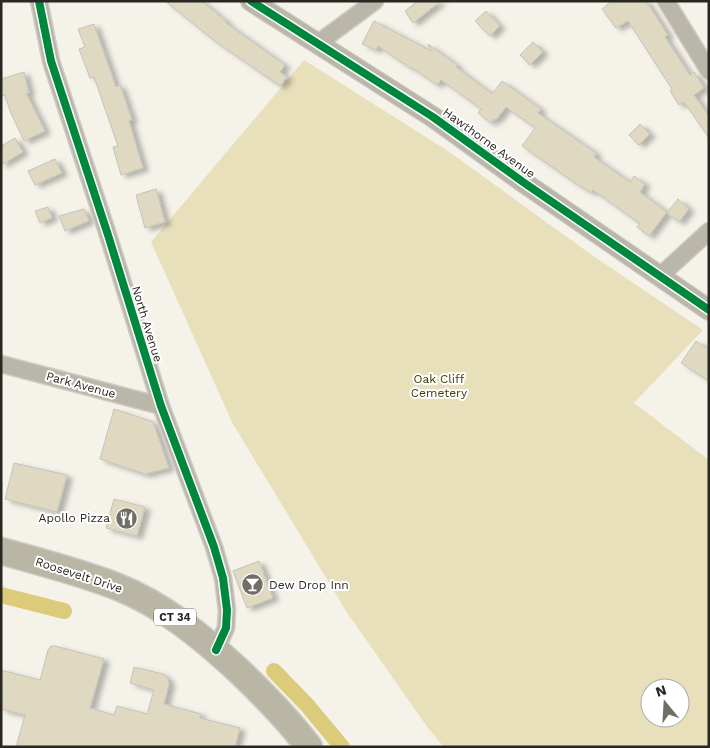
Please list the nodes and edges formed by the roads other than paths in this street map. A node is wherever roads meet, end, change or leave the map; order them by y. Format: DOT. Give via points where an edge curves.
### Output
graph roads {
  1 [pos="40,1"];
  2 [pos="252,1"];
  3 [pos="375,1"];
  4 [pos="666,1"];
  5 [pos="317,44"];
  6 [pos="709,72"];
  7 [pos="709,231"];
  8 [pos="660,276"];
  9 [pos="709,310"];
  10 [pos="1,364"];
  11 [pos="161,406"];
  12 [pos="1,551"];
  13 [pos="216,650"];
  14 [pos="309,747"];
  1 -- 11 [label="street, North Avenue" via="51,61"];
  2 -- 5 [label="street, Hawthorne Avenue"];
  3 -- 5 [label="street"];
  4 -- 6 [label="street"];
  5 -- 8 [label="street, Hawthorne Avenue" via="433,117"];
  7 -- 8 [label="street"];
  8 -- 9 [label="street, Hawthorne Avenue"];
  10 -- 11 [label="street, Park Avenue"];
  11 -- 13 [label="street, North Avenue" via="223,578 226,628"];
  12 -- 13 [label="main road, Roosevelt Drive / CT 34" via="119,587 162,608"];
  13 -- 14 [label="main road, Roosevelt Drive / CT 34" via="259,690"];
}
